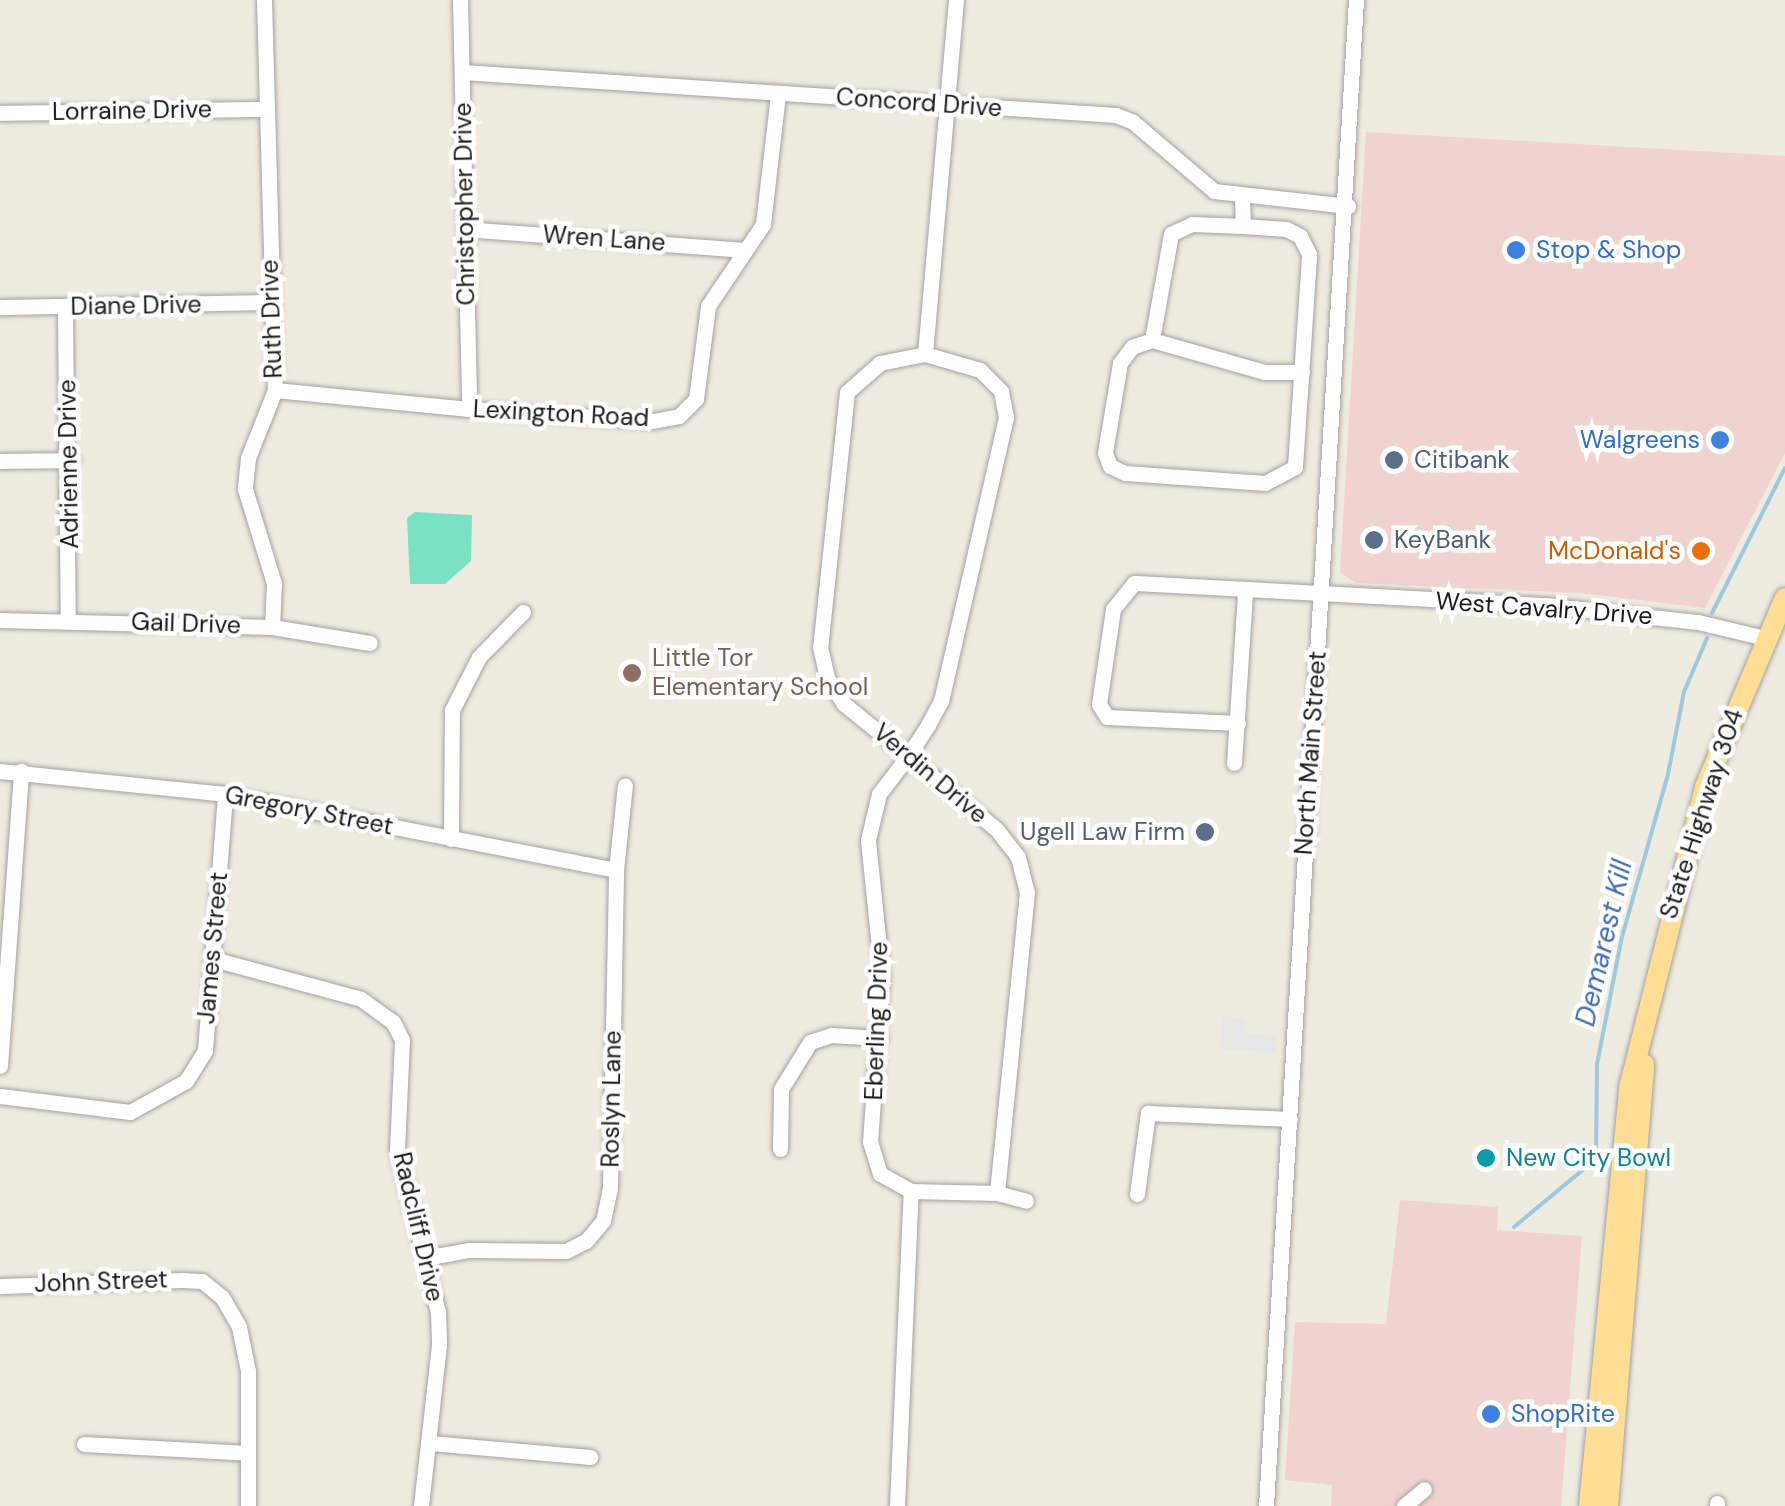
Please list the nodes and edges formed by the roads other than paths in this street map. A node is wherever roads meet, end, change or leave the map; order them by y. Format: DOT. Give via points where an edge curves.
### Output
graph roads {
  1 [pos="264,0"];
  2 [pos="460,0"];
  3 [pos="956,0"];
  4 [pos="1356,0"];
  5 [pos="462,72"];
  6 [pos="778,94"];
  7 [pos="949,105"];
  8 [pos="265,109"];
  9 [pos="0,113"];
  10 [pos="1242,199"];
  11 [pos="1348,206"];
  12 [pos="1243,226"];
  13 [pos="465,228"];
  14 [pos="744,250"];
  15 [pos="272,302"];
  16 [pos="0,307"];
  17 [pos="66,308"];
  18 [pos="1152,340"];
  19 [pos="924,354"];
  20 [pos="1302,372"];
  21 [pos="275,390"];
  22 [pos="469,409"];
  23 [pos="72,460"];
  24 [pos="0,461"];
  25 [pos="1245,592"];
  26 [pos="1321,595"];
  27 [pos="1785,598"];
  28 [pos="523,612"];
  29 [pos="0,620"];
  30 [pos="68,620"];
  31 [pos="272,627"];
  32 [pos="1766,638"];
  33 [pos="370,643"];
  34 [pos="1238,724"];
  35 [pos="908,756"];
  36 [pos="1234,762"];
  37 [pos="0,770"];
  38 [pos="21,771"];
  39 [pos="625,786"];
  40 [pos="225,794"];
  41 [pos="451,839"];
  42 [pos="616,870"];
  43 [pos="214,959"];
  44 [pos="1644,1037"];
  45 [pos="880,1038"];
  46 [pos="0,1066"];
  47 [pos="0,1096"];
  48 [pos="1290,1118"];
  49 [pos="780,1149"];
  50 [pos="911,1191"];
  51 [pos="997,1193"];
  52 [pos="1136,1194"];
  53 [pos="1026,1201"];
  54 [pos="425,1258"];
  55 [pos="0,1286"];
  56 [pos="430,1443"];
  57 [pos="84,1444"];
  58 [pos="248,1453"];
  59 [pos="590,1457"];
  60 [pos="1424,1489"];
  61 [pos="248,1506"];
  62 [pos="421,1506"];
  63 [pos="897,1506"];
  64 [pos="1266,1506"];
  65 [pos="1404,1506"];
  66 [pos="1589,1506"];
  67 [pos="1608,1506"];
  1 -- 8 [label="street, Ruth Drive"];
  2 -- 5 [label="street, Christopher Drive"];
  3 -- 7 [label="street"];
  4 -- 11 [label="street, North Main Street"];
  5 -- 6 [label="street, Concord Drive"];
  5 -- 13 [label="street, Christopher Drive"];
  6 -- 7 [label="street, Concord Drive"];
  6 -- 14 [label="street, Lexington Road" via="762,224"];
  7 -- 10 [label="street, Concord Drive" via="1116,116 1133,122 1192,178"];
  7 -- 19 [label="street"];
  8 -- 9 [label="street, Lorraine Drive"];
  8 -- 15 [label="street, Ruth Drive"];
  10 -- 11 [label="street, Concord Drive"];
  10 -- 12 [label="street"];
  11 -- 26 [label="street, North Main Street"];
  12 -- 18 [label="street" via="1192,224 1171,234"];
  12 -- 20 [label="street" via="1286,228 1300,236 1309,254"];
  13 -- 14 [label="street, Wren Lane"];
  13 -- 22 [label="street, Christopher Drive"];
  14 -- 22 [label="street, Lexington Road" via="708,306 696,399 679,416"];
  15 -- 17 [label="street, Diane Drive"];
  15 -- 21 [label="street, Ruth Drive"];
  16 -- 17 [label="street, Diane Drive"];
  17 -- 23 [label="street, Adrienne Drive"];
  18 -- 20 [label="street" via="1264,372"];
  18 -- 20 [label="street" via="1132,348 1120,363 1105,453 1110,466 1125,473 1283,479 1296,467"];
  19 -- 35 [label="street, Eberling Drive" via="980,370 1001,391 1006,417 941,701"];
  19 -- 35 [label="street, Verdin Drive" via="880,363 847,392 820,647 827,678 844,704"];
  21 -- 22 [label="street, Lexington Road"];
  21 -- 31 [label="street, Ruth Drive" via="248,458 245,488 274,583"];
  23 -- 24 [label="street"];
  23 -- 30 [label="street, Adrienne Drive"];
  25 -- 26 [label="street, West Cavalry Drive"];
  25 -- 34 [label="street"];
  25 -- 34 [label="street, West Cavalry Drive" via="1134,582 1113,610 1099,704 1108,717"];
  26 -- 32 [label="street, West Cavalry Drive" via="1552,606 1715,624"];
  26 -- 48 [label="street, North Main Street"];
  27 -- 32 [label="main road, State Highway 304"];
  28 -- 41 [label="street" via="479,656 452,710"];
  29 -- 30 [label="street, Gail Drive"];
  30 -- 31 [label="street, Gail Drive"];
  31 -- 33 [label="street, Gail Drive"];
  32 -- 44 [label="main road, State Highway 304" via="1694,824"];
  34 -- 36 [label="street"];
  35 -- 45 [label="street, Eberling Drive" via="879,794 868,840 880,930"];
  35 -- 51 [label="street, Verdin Drive" via="997,830 1018,857 1027,892"];
  37 -- 38 [label="street, Gregory Street"];
  38 -- 40 [label="street, Gregory Street"];
  38 -- 46 [label="street"];
  39 -- 42 [label="street, Roslyn Lane"];
  40 -- 41 [label="street, Gregory Street"];
  40 -- 43 [label="street, James Street"];
  41 -- 42 [label="street, Gregory Street"];
  42 -- 54 [label="street, Roslyn Lane" via="610,1188 603,1221 566,1251 469,1250"];
  43 -- 47 [label="street, James Street" via="205,1050 186,1080 154,1102 130,1112"];
  43 -- 54 [label="street, Radcliff Drive" via="361,999 393,1022 403,1066 398,1149"];
  44 -- 66 [label="main road, State Highway 304" via="1620,1158"];
  44 -- 67 [label="main road, State Highway 304"];
  45 -- 49 [label="street" via="832,1035 810,1042 781,1089"];
  45 -- 50 [label="street, Eberling Drive" via="870,1142 880,1174"];
  48 -- 52 [label="street" via="1148,1114"];
  48 -- 64 [label="street, North Main Street"];
  50 -- 51 [label="street"];
  50 -- 63 [label="street"];
  51 -- 53 [label="street"];
  54 -- 56 [label="street, Radcliff Drive" via="439,1346"];
  55 -- 58 [label="street, John Street" via="202,1281 222,1297 239,1327 248,1371"];
  56 -- 59 [label="street"];
  56 -- 62 [label="street, Radcliff Drive"];
  57 -- 58 [label="street"];
  58 -- 61 [label="street, John Street"];
  60 -- 65 [label="street"];
}
